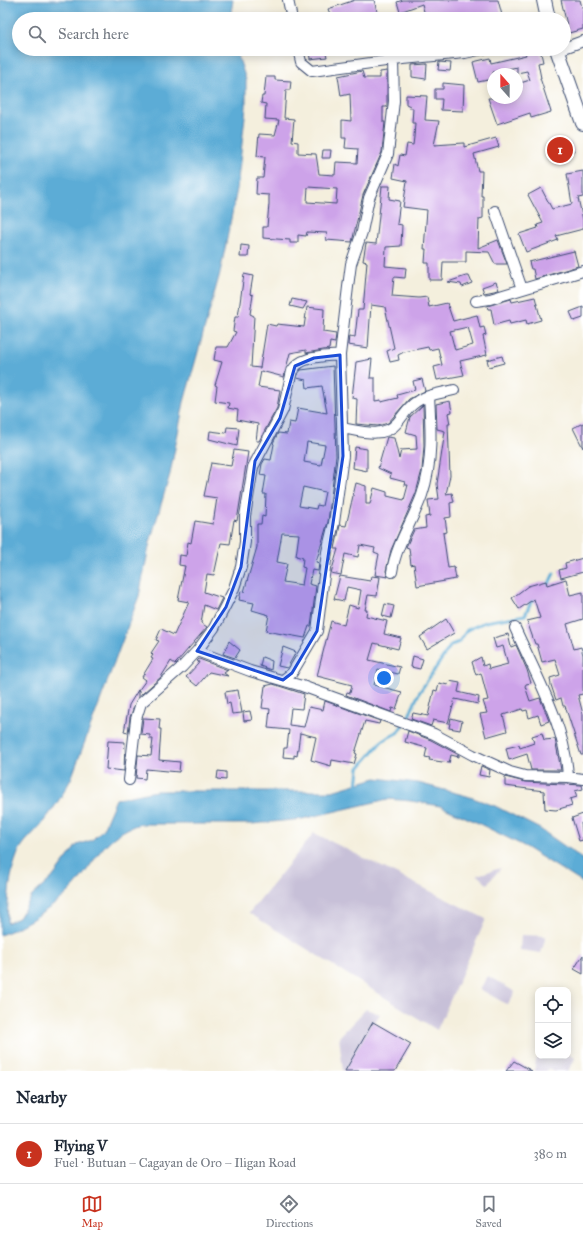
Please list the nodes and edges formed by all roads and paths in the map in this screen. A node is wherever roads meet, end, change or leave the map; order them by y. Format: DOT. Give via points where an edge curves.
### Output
graph roads {
  1 [pos="288,0"];
  2 [pos="544,0"];
  3 [pos="291,12"];
  4 [pos="547,12"];
  5 [pos="583,42"];
  6 [pos="571,46"];
  7 [pos="300,56"];
  8 [pos="434,56"];
  9 [pos="562,56"];
  10 [pos="393,60"];
  11 [pos="583,123"];
  12 [pos="495,211"];
  13 [pos="583,271"];
  14 [pos="522,289"];
  15 [pos="476,301"];
  16 [pos="340,355"];
  17 [pos="454,390"];
  18 [pos="429,396"];
  19 [pos="342,428"];
  20 [pos="392,572"];
  21 [pos="515,628"];
  22 [pos="197,651"];
  23 [pos="283,680"];
  24 [pos="568,776"];
  25 [pos="583,779"];
  26 [pos="129,780"];
  1 -- 3 [label="street"];
  2 -- 4 [label="highway"];
  5 -- 6 [label="street"];
  7 -- 10 [label="street" via="301,62 312,71"];
  8 -- 10 [label="street"];
  9 -- 11 [label="highway"];
  10 -- 16 [label="street" via="394,101 388,154 369,198 362,232 351,264"];
  12 -- 14 [label="street"];
  13 -- 14 [label="street"];
  14 -- 15 [label="street"];
  16 -- 19 [label="street"];
  16 -- 22 [label="street" via="305,360 292,371 283,410 252,467 245,516 245,542 241,567 233,591 214,628"];
  17 -- 18 [label="street"];
  18 -- 19 [label="street" via="414,403 396,424 384,431 366,432"];
  18 -- 20 [label="street" via="431,426 427,480 398,548"];
  19 -- 23 [label="street" via="341,475 327,552 317,632 292,673"];
  21 -- 24 [label="street" via="556,723 565,751"];
  22 -- 23 [label="street" via="250,671"];
  22 -- 26 [label="street" via="141,703 136,719"];
  23 -- 24 [label="street" via="434,734 510,772 525,776"];
  24 -- 25 [label="street"];
}
